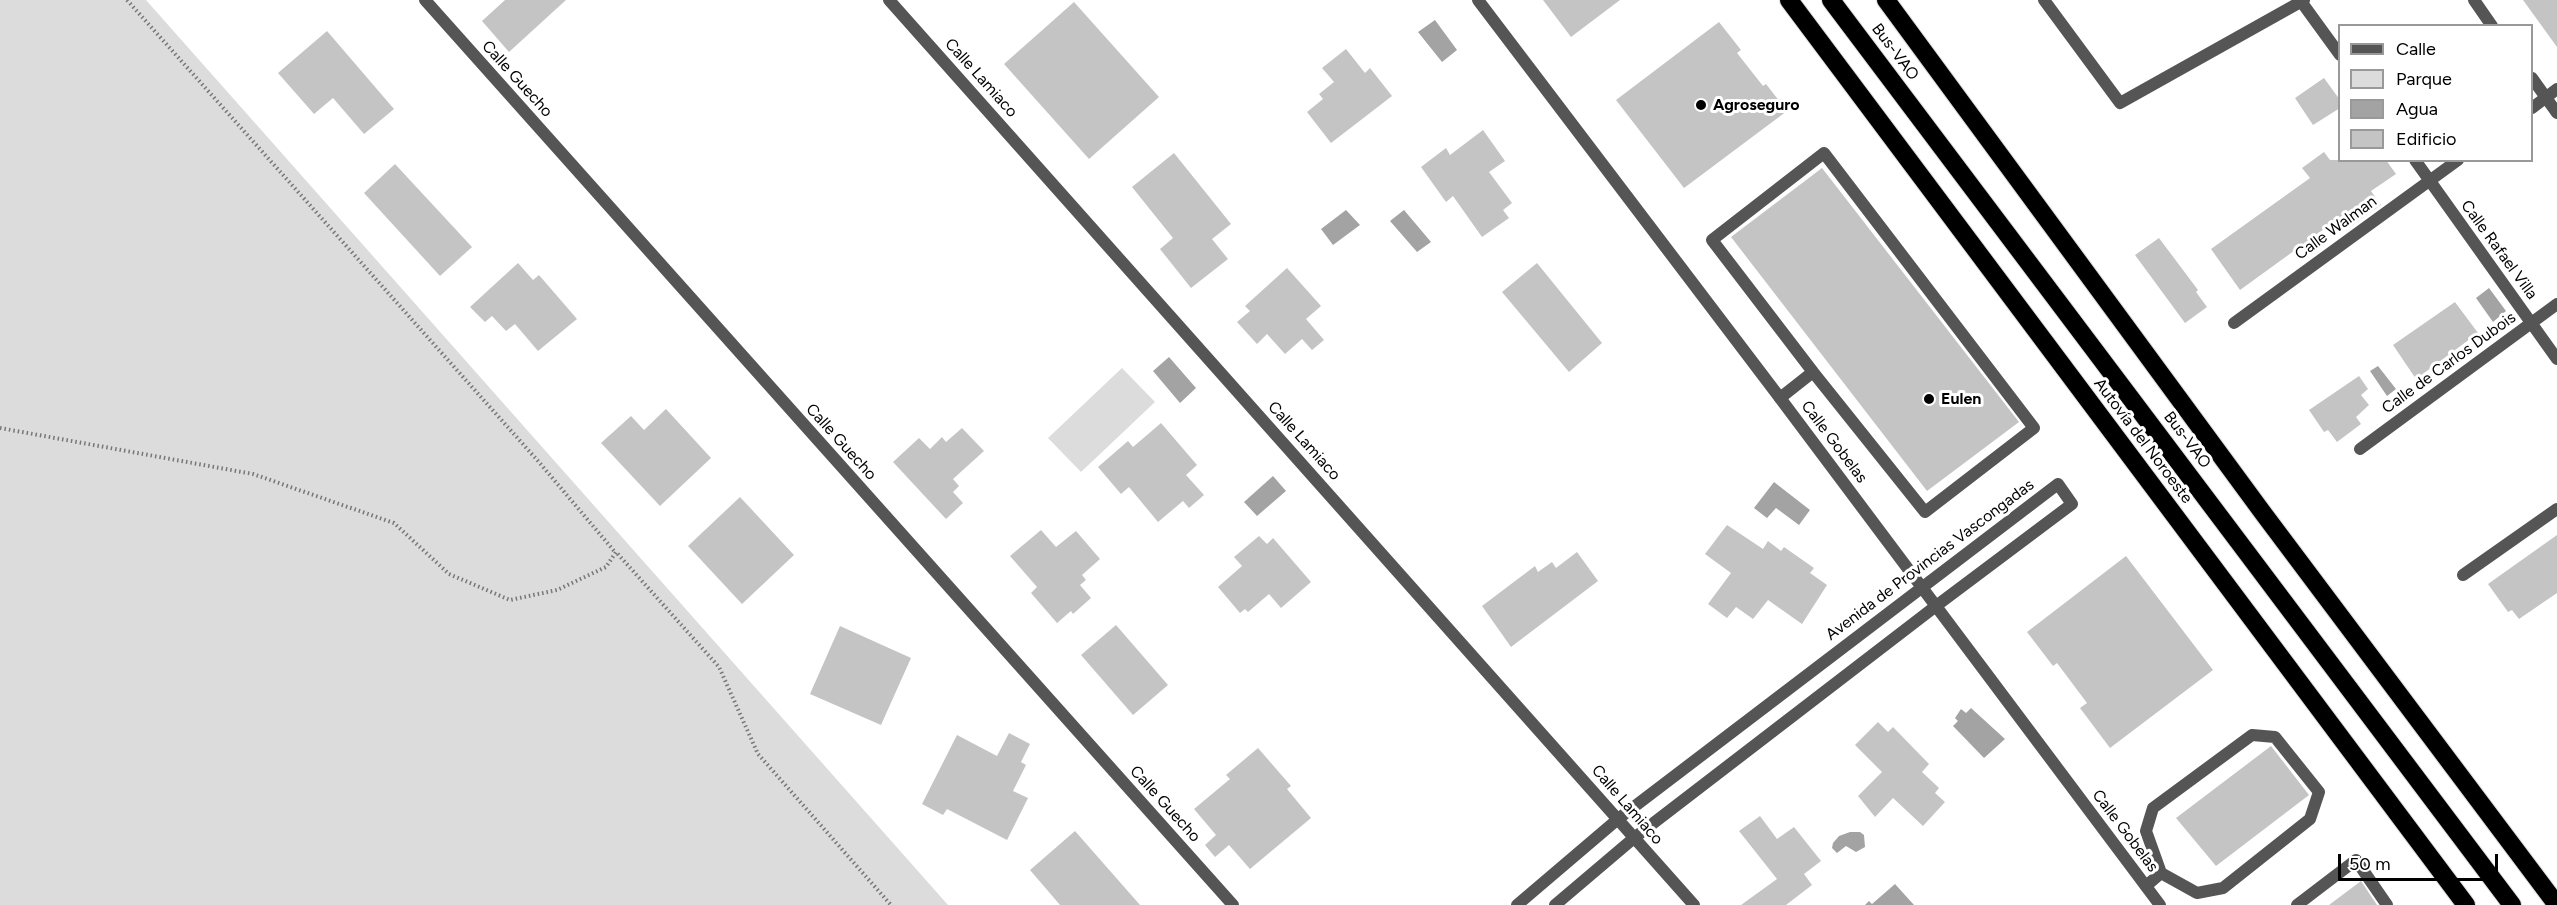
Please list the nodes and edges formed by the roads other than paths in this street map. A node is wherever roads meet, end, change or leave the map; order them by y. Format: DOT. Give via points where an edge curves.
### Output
graph roads {
  1 [pos="424,0"];
  2 [pos="889,0"];
  3 [pos="1478,0"];
  4 [pos="1789,0"];
  5 [pos="1831,0"];
  6 [pos="1886,0"];
  7 [pos="2044,0"];
  8 [pos="2474,0"];
  9 [pos="2302,1"];
  10 [pos="2492,24"];
  11 [pos="2338,52"];
  12 [pos="2533,79"];
  13 [pos="2557,89"];
  14 [pos="2546,97"];
  15 [pos="2533,107"];
  16 [pos="2557,113"];
  17 [pos="2416,162"];
  18 [pos="2455,162"];
  19 [pos="2430,181"];
  20 [pos="2557,304"];
  21 [pos="2234,323"];
  22 [pos="2531,323"];
  23 [pos="2557,359"];
  24 [pos="1813,372"];
  25 [pos="1780,398"];
  26 [pos="2360,449"];
  27 [pos="2557,509"];
  28 [pos="2463,575"];
  29 [pos="1921,586"];
  30 [pos="1936,606"];
  31 [pos="1618,819"];
  32 [pos="1634,838"];
  33 [pos="2161,873"];
  34 [pos="2146,886"];
  35 [pos="1233,905"];
  36 [pos="1517,905"];
  37 [pos="1555,905"];
  38 [pos="1694,905"];
  39 [pos="2160,905"];
  40 [pos="2297,905"];
  41 [pos="2387,905"];
  42 [pos="2466,905"];
  43 [pos="2512,905"];
  44 [pos="2557,905"];
  1 -- 35 [label="street, Calle Guecho"];
  2 -- 31 [label="street, Calle Lamiaco"];
  3 -- 25 [label="street, Calle Gobelas"];
  4 -- 42 [label="highway, Autovía del Noroeste"];
  5 -- 43 [label="highway, Bus-VAO"];
  6 -- 44 [label="highway"];
  7 -- 9 [label="street" via="2120,103"];
  8 -- 10 [label="street"];
  9 -- 11 [label="street"];
  12 -- 14 [label="street"];
  13 -- 14 [label="street"];
  14 -- 15 [label="street"];
  14 -- 16 [label="street"];
  17 -- 19 [label="street, Calle Rafael Villa"];
  18 -- 19 [label="street, Calle Walman"];
  19 -- 21 [label="street, Calle Walman"];
  19 -- 22 [label="street, Calle Rafael Villa"];
  20 -- 22 [label="street, Calle de Carlos Dubois"];
  22 -- 23 [label="street, Calle Rafael Villa"];
  22 -- 26 [label="street, Calle de Carlos Dubois"];
  24 -- 24 [label="street" via="1712,240 1824,153 2034,428 1925,512"];
  24 -- 25 [label="street"];
  25 -- 29 [label="street, Calle Gobelas"];
  27 -- 28 [label="street"];
  29 -- 30 [label="street, Calle Gobelas"];
  29 -- 30 [label="street, Avenida de Provincias Vascongadas" via="2058,484 2072,504"];
  29 -- 31 [label="street, Avenida de Provincias Vascongadas"];
  30 -- 32 [label="street, Avenida de Provincias Vascongadas"];
  30 -- 34 [label="street, Calle Gobelas"];
  31 -- 32 [label="street, Calle Lamiaco"];
  31 -- 36 [label="street, Avenida de Provincias Vascongadas"];
  32 -- 37 [label="street, Avenida de Provincias Vascongadas"];
  32 -- 38 [label="street, Calle Lamiaco"];
  33 -- 33 [label="street" via="2146,831 2153,808 2252,735 2276,737 2319,792 2310,819 2223,888 2197,893"];
  33 -- 34 [label="street"];
  34 -- 39 [label="street, Calle Gobelas"];
  40 -- 41 [label="street" via="2356,860"];
}
